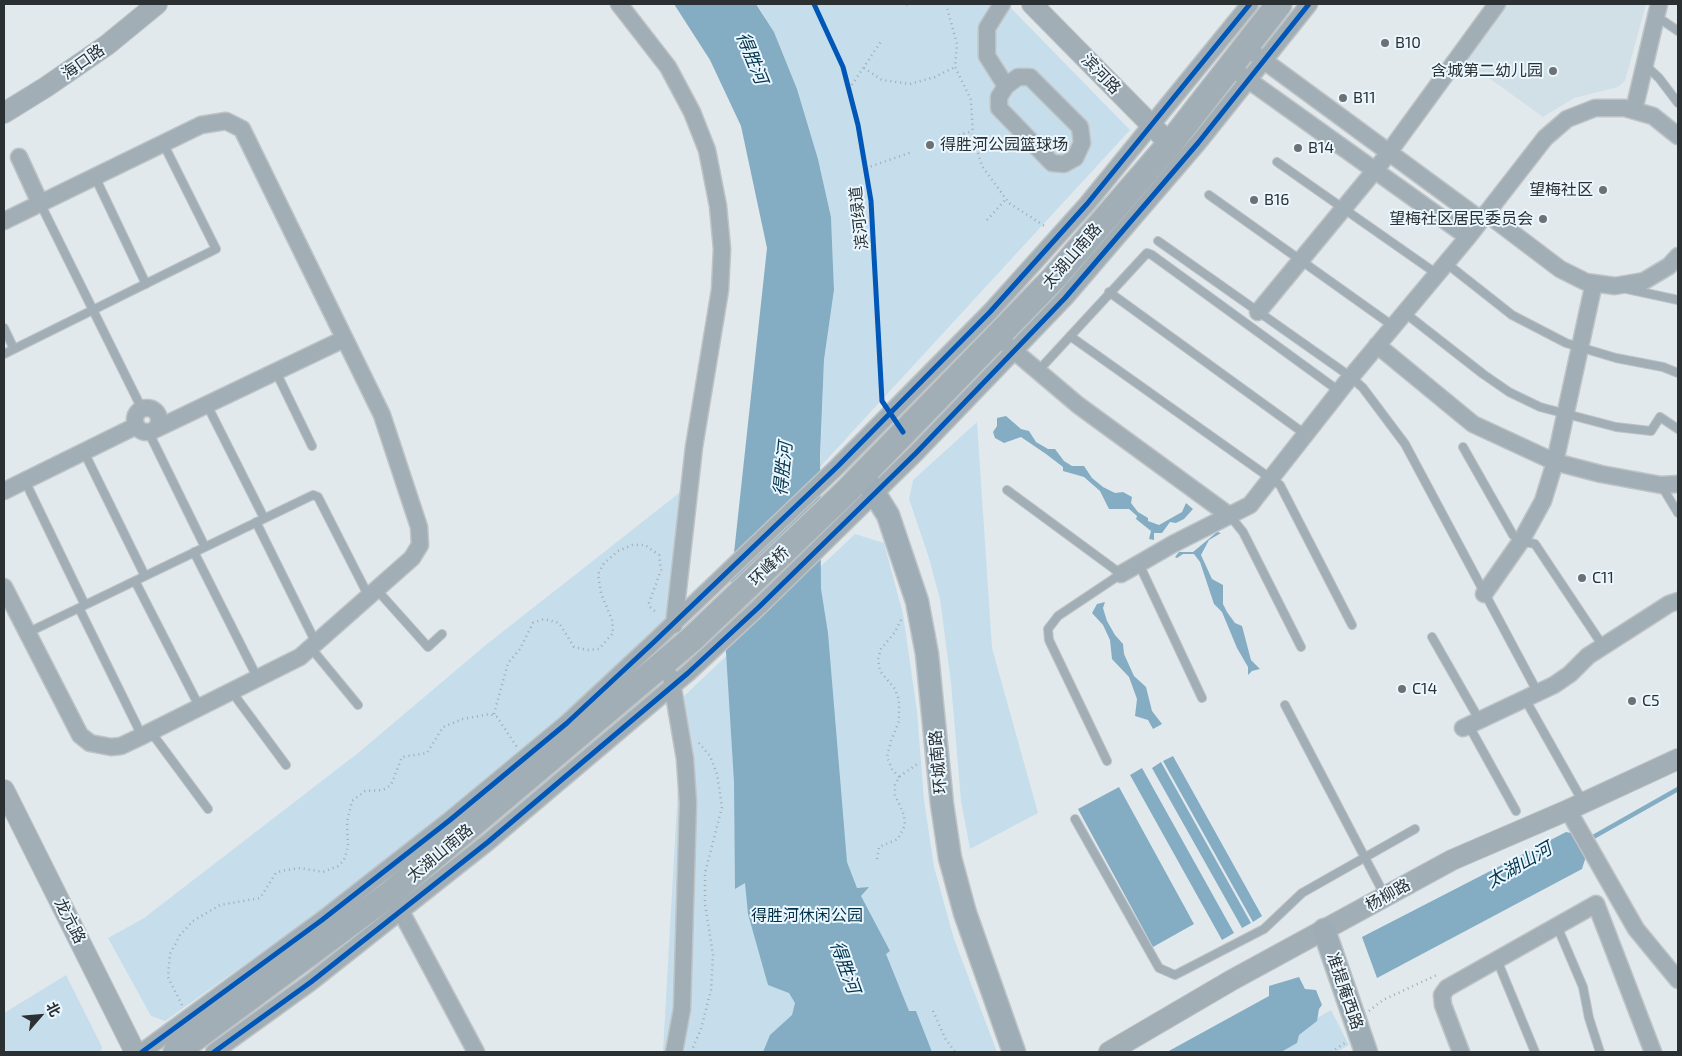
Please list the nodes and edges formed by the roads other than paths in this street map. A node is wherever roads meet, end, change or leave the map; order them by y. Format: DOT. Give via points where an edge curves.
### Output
graph roads {
  1 [pos="157,4"];
  2 [pos="619,4"];
  3 [pos="1002,4"];
  4 [pos="1032,4"];
  5 [pos="1250,4"];
  6 [pos="1280,4"];
  7 [pos="1309,4"];
  8 [pos="1497,4"];
  9 [pos="1657,7"];
  10 [pos="1678,31"];
  11 [pos="1255,53"];
  12 [pos="1644,65"];
  13 [pos="1239,74"];
  14 [pos="1006,86"];
  15 [pos="1678,103"];
  16 [pos="1634,110"];
  17 [pos="4,113"];
  18 [pos="1152,126"];
  19 [pos="1678,136"];
  20 [pos="163,144"];
  21 [pos="1170,144"];
  22 [pos="1389,152"];
  23 [pos="19,157"];
  24 [pos="1277,162"];
  25 [pos="1374,170"];
  26 [pos="95,177"];
  27 [pos="1209,194"];
  28 [pos="40,203"];
  29 [pos="1343,208"];
  30 [pos="1484,216"];
  31 [pos="4,221"];
  32 [pos="1468,237"];
  33 [pos="1158,241"];
  34 [pos="1678,256"];
  35 [pos="1300,260"];
  36 [pos="1442,268"];
  37 [pos="1594,283"];
  38 [pos="146,284"];
  39 [pos="1615,286"];
  40 [pos="1109,292"];
  41 [pos="1678,300"];
  42 [pos="93,310"];
  43 [pos="1258,312"];
  44 [pos="1405,312"];
  45 [pos="1394,326"];
  46 [pos="4,328"];
  47 [pos="1070,336"];
  48 [pos="344,339"];
  49 [pos="1007,344"];
  50 [pos="1377,345"];
  51 [pos="1580,348"];
  52 [pos="14,349"];
  53 [pos="4,354"];
  54 [pos="1038,371"];
  55 [pos="276,372"];
  56 [pos="1678,374"];
  57 [pos="1351,377"];
  58 [pos="1339,391"];
  59 [pos="207,405"];
  60 [pos="142,409"];
  61 [pos="1566,414"];
  62 [pos="147,429"];
  63 [pos="1678,429"];
  64 [pos="1306,434"];
  65 [pos="312,446"];
  66 [pos="1463,447"];
  67 [pos="84,452"];
  68 [pos="1555,462"];
  69 [pos="1270,479"];
  70 [pos="25,481"];
  71 [pos="1678,484"];
  72 [pos="1661,485"];
  73 [pos="862,486"];
  74 [pos="1007,490"];
  75 [pos="4,491"];
  76 [pos="1678,513"];
  77 [pos="1230,516"];
  78 [pos="260,520"];
  79 [pos="1521,541"];
  80 [pos="205,547"];
  81 [pos="194,552"];
  82 [pos="1138,564"];
  83 [pos="1122,574"];
  84 [pos="145,576"];
  85 [pos="135,581"];
  86 [pos="4,587"];
  87 [pos="372,593"];
  88 [pos="1484,594"];
  89 [pos="1678,601"];
  90 [pos="82,607"];
  91 [pos="675,621"];
  92 [pos="1352,625"];
  93 [pos="27,633"];
  94 [pos="442,634"];
  95 [pos="1432,637"];
  96 [pos="692,639"];
  97 [pos="314,645"];
  98 [pos="1603,646"];
  99 [pos="1301,647"];
  100 [pos="680,665"];
  101 [pos="258,679"];
  102 [pos="671,686"];
  103 [pos="232,692"];
  104 [pos="1531,696"];
  105 [pos="1202,698"];
  106 [pos="358,705"];
  107 [pos="1285,705"];
  108 [pos="200,708"];
  109 [pos="1471,725"];
  110 [pos="147,734"];
  111 [pos="1678,759"];
  112 [pos="1107,761"];
  113 [pos="286,766"];
  114 [pos="4,793"];
  115 [pos="1576,806"];
  116 [pos="208,809"];
  117 [pos="1516,811"];
  118 [pos="1075,819"];
  119 [pos="1415,829"];
  120 [pos="1365,857"];
  121 [pos="391,893"];
  122 [pos="1385,897"];
  123 [pos="1558,926"];
  124 [pos="1324,930"];
  125 [pos="1497,960"];
  126 [pos="1678,980"];
  127 [pos="135,1052"];
  128 [pos="142,1052"];
  129 [pos="176,1052"];
  130 [pos="214,1052"];
  131 [pos="476,1052"];
  132 [pos="674,1052"];
  133 [pos="1014,1052"];
  134 [pos="1109,1052"];
  135 [pos="1366,1052"];
  136 [pos="1461,1052"];
  137 [pos="1535,1052"];
  138 [pos="1600,1052"];
  139 [pos="1653,1052"];
  1 -- 17 [label="street, 海口路" via="107,45"];
  2 -- 91 [label="street" via="668,67 708,150 722,249 720,290 694,447"];
  3 -- 14 [label="street" via="988,28 988,56"];
  4 -- 18 [label="street, 滨河路"];
  5 -- 18 [label="street"];
  6 -- 11 [label="main road, 太湖山南路"];
  7 -- 11 [label="street"];
  8 -- 22 [label="street"];
  9 -- 10 [label="lane"];
  9 -- 12 [label="street"];
  11 -- 13 [label="main road, 太湖山南路"];
  11 -- 22 [label="street"];
  12 -- 15 [label="lane" via="1659,78"];
  12 -- 16 [label="street"];
  13 -- 21 [label="main road, 太湖山南路"];
  13 -- 25 [label="street"];
  13 -- 49 [label="street" via="1105,252"];
  14 -- 14 [label="street" via="999,97 999,108 1012,122 1052,163 1064,164 1075,158 1082,143 1080,127 1030,76 1018,77"];
  16 -- 19 [label="street" via="1653,116"];
  16 -- 30 [label="street" via="1595,108 1567,119 1545,138"];
  18 -- 21 [label="street, 滨河路"];
  18 -- 91 [label="street" via="990,312 838,466"];
  20 -- 26 [label="street"];
  20 -- 38 [label="lane" via="216,250"];
  20 -- 48 [label="street" via="209,122 226,121 242,129"];
  21 -- 49 [label="main road, 太湖山南路" via="1054,278"];
  22 -- 25 [label="street"];
  22 -- 30 [label="street"];
  23 -- 28 [label="street"];
  24 -- 29 [label="lane"];
  25 -- 29 [label="street"];
  25 -- 32 [label="street"];
  26 -- 28 [label="street"];
  26 -- 38 [label="lane"];
  27 -- 35 [label="lane"];
  28 -- 31 [label="street"];
  28 -- 42 [label="lane"];
  29 -- 35 [label="street"];
  29 -- 36 [label="lane"];
  30 -- 32 [label="street"];
  30 -- 37 [label="street" via="1560,269"];
  32 -- 36 [label="street"];
  33 -- 43 [label="lane"];
  34 -- 39 [label="street" via="1669,266 1644,281"];
  35 -- 43 [label="street"];
  35 -- 45 [label="lane"];
  36 -- 44 [label="street"];
  36 -- 51 [label="lane" via="1512,315"];
  37 -- 39 [label="street"];
  37 -- 51 [label="street"];
  38 -- 42 [label="lane"];
  39 -- 41 [label="lane"];
  40 -- 47 [label="lane"];
  40 -- 58 [label="lane" via="1143,256 1152,255"];
  40 -- 64 [label="lane"];
  42 -- 52 [label="lane"];
  42 -- 60 [label="lane"];
  43 -- 57 [label="lane"];
  44 -- 45 [label="street"];
  44 -- 61 [label="lane" via="1509,392 1540,407"];
  45 -- 50 [label="street"];
  46 -- 52 [label="lane"];
  47 -- 54 [label="lane"];
  47 -- 69 [label="lane"];
  48 -- 55 [label="street"];
  48 -- 87 [label="street" via="382,415 419,527 420,545 412,558"];
  49 -- 54 [label="street"];
  49 -- 73 [label="main road, 太湖山南路"];
  50 -- 57 [label="street"];
  50 -- 68 [label="street" via="1473,424"];
  51 -- 56 [label="lane" via="1662,367"];
  51 -- 61 [label="street"];
  52 -- 53 [label="lane"];
  54 -- 77 [label="street" via="1078,405"];
  55 -- 59 [label="street"];
  55 -- 65 [label="lane"];
  57 -- 58 [label="street"];
  57 -- 88 [label="lane" via="1363,388 1404,444"];
  58 -- 64 [label="street"];
  59 -- 62 [label="street"];
  59 -- 78 [label="lane"];
  60 -- 62 [label="street" via="135,418"];
  60 -- 62 [label="street" via="153,409 160,422"];
  61 -- 63 [label="lane" via="1616,427 1651,431 1660,417"];
  61 -- 68 [label="street"];
  62 -- 67 [label="street"];
  62 -- 80 [label="lane"];
  64 -- 69 [label="street"];
  66 -- 79 [label="lane" via="1513,535"];
  67 -- 70 [label="street"];
  67 -- 84 [label="lane"];
  68 -- 72 [label="street"];
  68 -- 79 [label="street" via="1543,501"];
  69 -- 77 [label="street" via="1250,505"];
  69 -- 92 [label="lane" via="1284,491"];
  70 -- 75 [label="street"];
  70 -- 90 [label="lane"];
  71 -- 72 [label="street"];
  72 -- 76 [label="lane"];
  73 -- 96 [label="main road, 环峰桥"];
  73 -- 100 [label="street" via="837,532"];
  73 -- 133 [label="main road, 环城南路" via="891,522 917,601 927,654 950,858 965,913"];
  74 -- 83 [label="lane"];
  77 -- 82 [label="street"];
  77 -- 99 [label="lane" via="1243,532"];
  78 -- 80 [label="lane"];
  78 -- 87 [label="lane" via="316,496"];
  78 -- 97 [label="lane"];
  79 -- 88 [label="street"];
  79 -- 98 [label="lane" via="1535,544"];
  80 -- 81 [label="lane"];
  81 -- 84 [label="lane"];
  81 -- 101 [label="lane"];
  82 -- 83 [label="street"];
  82 -- 105 [label="lane"];
  83 -- 112 [label="lane" via="1058,616 1048,629 1049,640"];
  84 -- 85 [label="lane"];
  85 -- 90 [label="lane"];
  85 -- 108 [label="lane"];
  86 -- 93 [label="street"];
  87 -- 94 [label="lane" via="428,647"];
  87 -- 97 [label="street"];
  88 -- 104 [label="lane"];
  89 -- 98 [label="street"];
  90 -- 93 [label="lane"];
  90 -- 110 [label="lane"];
  91 -- 100 [label="street"];
  91 -- 128 [label="street" via="524,759 322,920"];
  93 -- 110 [label="street" via="80,735 90,743 111,748"];
  95 -- 109 [label="lane"];
  96 -- 100 [label="main road, 太湖山南路"];
  97 -- 101 [label="street" via="291,662"];
  97 -- 106 [label="lane"];
  98 -- 104 [label="street" via="1570,674"];
  100 -- 102 [label="street"];
  100 -- 102 [label="street"];
  100 -- 121 [label="main road, 太湖山南路"];
  101 -- 103 [label="street"];
  102 -- 130 [label="street" via="430,889"];
  102 -- 132 [label="street" via="681,732 688,803 682,1009"];
  103 -- 108 [label="street"];
  103 -- 113 [label="lane"];
  104 -- 109 [label="street"];
  104 -- 115 [label="lane"];
  107 -- 120 [label="lane"];
  108 -- 110 [label="street"];
  109 -- 117 [label="lane"];
  110 -- 116 [label="lane"];
  111 -- 115 [label="street, 杨柳路"];
  114 -- 127 [label="street, 龙亢路"];
  115 -- 122 [label="street, 杨柳路" via="1452,860"];
  115 -- 126 [label="street" via="1636,929"];
  118 -- 120 [label="lane" via="1159,968 1175,975 1264,929 1302,893"];
  119 -- 120 [label="lane"];
  120 -- 122 [label="lane"];
  121 -- 129 [label="main road, 太湖山南路"];
  121 -- 131 [label="street"];
  122 -- 124 [label="street, 杨柳路"];
  123 -- 125 [label="street"];
  123 -- 138 [label="lane" via="1583,987 1588,1018"];
  123 -- 139 [label="street" via="1596,904"];
  124 -- 134 [label="street, 杨柳路"];
  124 -- 135 [label="main road, 准提庵西路"];
  125 -- 136 [label="street" via="1447,988 1442,995"];
  125 -- 137 [label="lane"];
}
